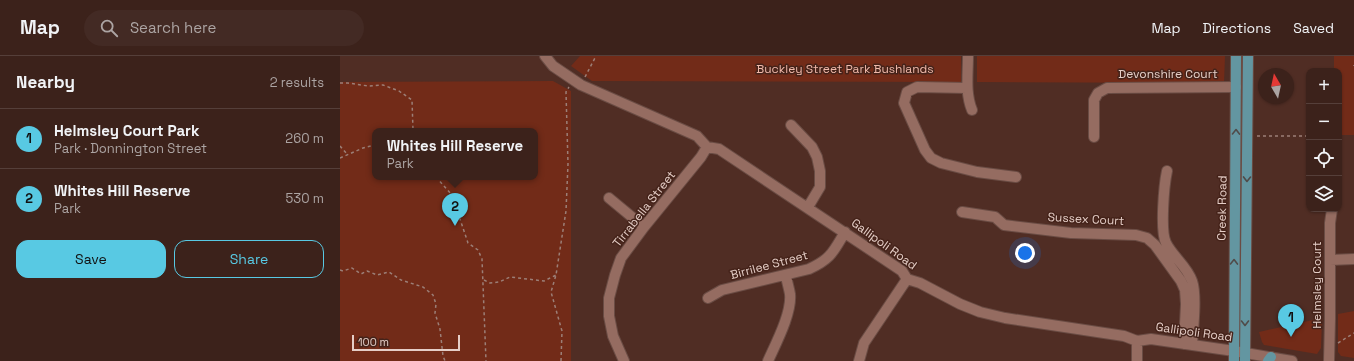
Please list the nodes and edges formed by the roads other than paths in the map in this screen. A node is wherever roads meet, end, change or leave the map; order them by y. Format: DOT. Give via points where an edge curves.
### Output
graph roads {
  1 [pos="545,56"];
  2 [pos="968,56"];
  3 [pos="1236,56"];
  4 [pos="1248,56"];
  5 [pos="1236,87"];
  6 [pos="968,88"];
  7 [pos="972,110"];
  8 [pos="791,125"];
  9 [pos="1094,137"];
  10 [pos="707,146"];
  11 [pos="1167,170"];
  12 [pos="1016,178"];
  13 [pos="609,198"];
  14 [pos="808,207"];
  15 [pos="962,212"];
  16 [pos="1332,212"];
  17 [pos="644,226"];
  18 [pos="845,232"];
  19 [pos="1354,259"];
  20 [pos="1330,260"];
  21 [pos="786,276"];
  22 [pos="907,279"];
  23 [pos="1189,290"];
  24 [pos="708,298"];
  25 [pos="1137,341"];
  26 [pos="1188,344"];
  27 [pos="1234,356"];
  28 [pos="1245,357"];
  29 [pos="1269,359"];
  30 [pos="624,361"];
  31 [pos="768,361"];
  32 [pos="859,361"];
  33 [pos="1137,361"];
  34 [pos="1292,361"];
  35 [pos="1329,361"];
  1 -- 10 [label="street, Gallipoli Road" via="553,66 578,83 697,136"];
  2 -- 6 [label="street"];
  3 -- 5 [label="main road, Creek Road"];
  4 -- 28 [label="main road, Creek Road, one-way"];
  5 -- 9 [label="street, Devonshire Court" via="1107,88 1098,93 1094,100"];
  27 -- 5 [label="main road, Creek Road, one-way"];
  6 -- 7 [label="street"];
  6 -- 12 [label="street" via="917,87 907,92 904,103 925,150 931,158 941,163"];
  8 -- 14 [label="street" via="812,147 820,171 820,187"];
  10 -- 14 [label="street, Gallipoli Road" via="719,149"];
  10 -- 17 [label="street, Tirrabella Street" via="702,157"];
  11 -- 23 [label="street" via="1164,185 1164,233 1166,243 1192,280"];
  13 -- 17 [label="street"];
  14 -- 18 [label="street, Gallipoli Road"];
  15 -- 23 [label="street, Sussex Court" via="995,217 1004,225 1071,233 1136,235 1146,238 1155,244"];
  16 -- 20 [label="street, Helmsley Court"];
  17 -- 30 [label="street, Tirrabella Street" via="621,258 609,298 613,336"];
  18 -- 21 [label="street, Birrilee Street" via="829,257 821,264"];
  18 -- 22 [label="street, Gallipoli Road" via="902,271"];
  19 -- 20 [label="street"];
  20 -- 35 [label="street, Helmsley Court"];
  21 -- 24 [label="street, Birrilee Street" via="722,290"];
  21 -- 31 [label="street" via="790,305"];
  22 -- 25 [label="street, Gallipoli Road" via="980,312 1124,336"];
  22 -- 32 [label="street" via="864,343"];
  23 -- 26 [label="street"];
  25 -- 26 [label="street, Gallipoli Road" via="1150,339"];
  25 -- 33 [label="street"];
  26 -- 27 [label="street, Gallipoli Road"];
  27 -- 28 [label="street, Gallipoli Road"];
  28 -- 29 [label="street, Gallipoli Road"];
  29 -- 34 [label="street, Gallipoli Road"];
}
